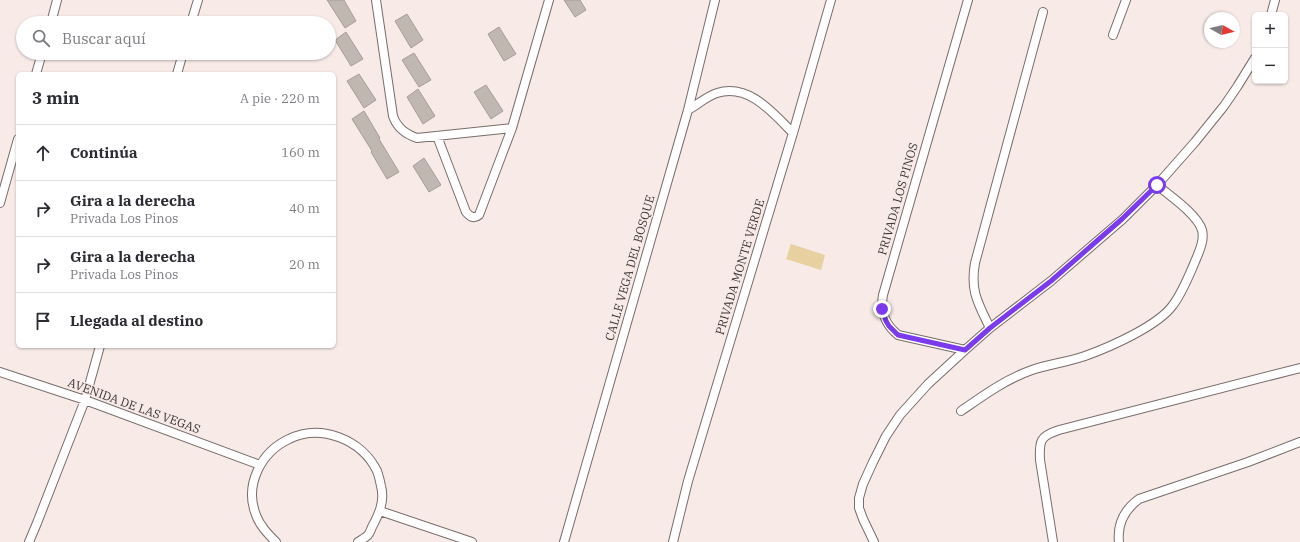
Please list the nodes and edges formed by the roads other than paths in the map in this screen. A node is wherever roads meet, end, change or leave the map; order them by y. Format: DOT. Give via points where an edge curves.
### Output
graph roads {
  1 [pos="57,0"];
  2 [pos="198,0"];
  3 [pos="376,0"];
  4 [pos="549,0"];
  5 [pos="715,0"];
  6 [pos="831,0"];
  7 [pos="968,0"];
  8 [pos="1126,0"];
  9 [pos="1275,0"];
  10 [pos="1043,12"];
  11 [pos="1272,12"];
  12 [pos="53,16"];
  13 [pos="193,16"];
  14 [pos="1113,35"];
  15 [pos="40,60"];
  16 [pos="181,60"];
  17 [pos="1252,63"];
  18 [pos="37,72"];
  19 [pos="178,72"];
  20 [pos="688,110"];
  21 [pos="512,128"];
  22 [pos="793,133"];
  23 [pos="437,136"];
  24 [pos="16,146"];
  25 [pos="1157,185"];
  26 [pos="0,203"];
  27 [pos="990,328"];
  28 [pos="99,348"];
  29 [pos="965,350"];
  30 [pos="1300,368"];
  31 [pos="0,372"];
  32 [pos="85,400"];
  33 [pos="961,411"];
  34 [pos="1300,442"];
  35 [pos="260,465"];
  36 [pos="380,511"];
  37 [pos="29,542"];
  38 [pos="276,542"];
  39 [pos="358,542"];
  40 [pos="472,542"];
  41 [pos="564,542"];
  42 [pos="673,542"];
  43 [pos="874,542"];
  44 [pos="1053,542"];
  45 [pos="1119,542"];
  1 -- 12 [label="street"];
  2 -- 13 [label="street"];
  3 -- 23 [label="street" via="395,122 410,136"];
  4 -- 21 [label="street"];
  5 -- 20 [label="street, CALLE VEGA DEL BOSQUE"];
  6 -- 22 [label="street, PRIVADA MONTE VERDE"];
  7 -- 29 [label="street, PRIVADA LOS PINOS" via="882,302 886,321 898,335"];
  8 -- 14 [label="street"];
  9 -- 11 [label="street"];
  10 -- 27 [label="street" via="975,263 975,296"];
  15 -- 18 [label="street"];
  16 -- 19 [label="street"];
  17 -- 25 [label="street" via="1224,106"];
  20 -- 22 [label="street" via="716,93 728,90 742,92 755,98"];
  20 -- 41 [label="street, CALLE VEGA DEL BOSQUE"];
  21 -- 23 [label="street"];
  21 -- 23 [label="street" via="479,215 472,217 466,212"];
  22 -- 42 [label="street, PRIVADA MONTE VERDE" via="688,481"];
  24 -- 26 [label="street"];
  25 -- 27 [label="street" via="1051,281"];
  25 -- 33 [label="street" via="1188,211 1202,229 1201,248 1174,304 1156,321 1140,330 1085,356 1032,370 1007,381"];
  27 -- 29 [label="street"];
  28 -- 32 [label="street"];
  29 -- 43 [label="street" via="928,384 900,415 873,462 863,484 859,508"];
  30 -- 44 [label="street" via="1049,433 1042,438 1040,460"];
  31 -- 32 [label="street, AVENIDA DE LAS VEGAS"];
  32 -- 35 [label="street, AVENIDA DE LAS VEGAS"];
  32 -- 37 [label="street"];
  34 -- 45 [label="street" via="1139,499 1126,511 1120,522"];
  35 -- 36 [label="street" via="272,449 290,438 310,433 330,434 350,442 366,455 377,472 382,491"];
  35 -- 38 [label="street" via="254,481 253,504 264,530"];
  36 -- 39 [label="street" via="368,535"];
  36 -- 40 [label="street"];
}
